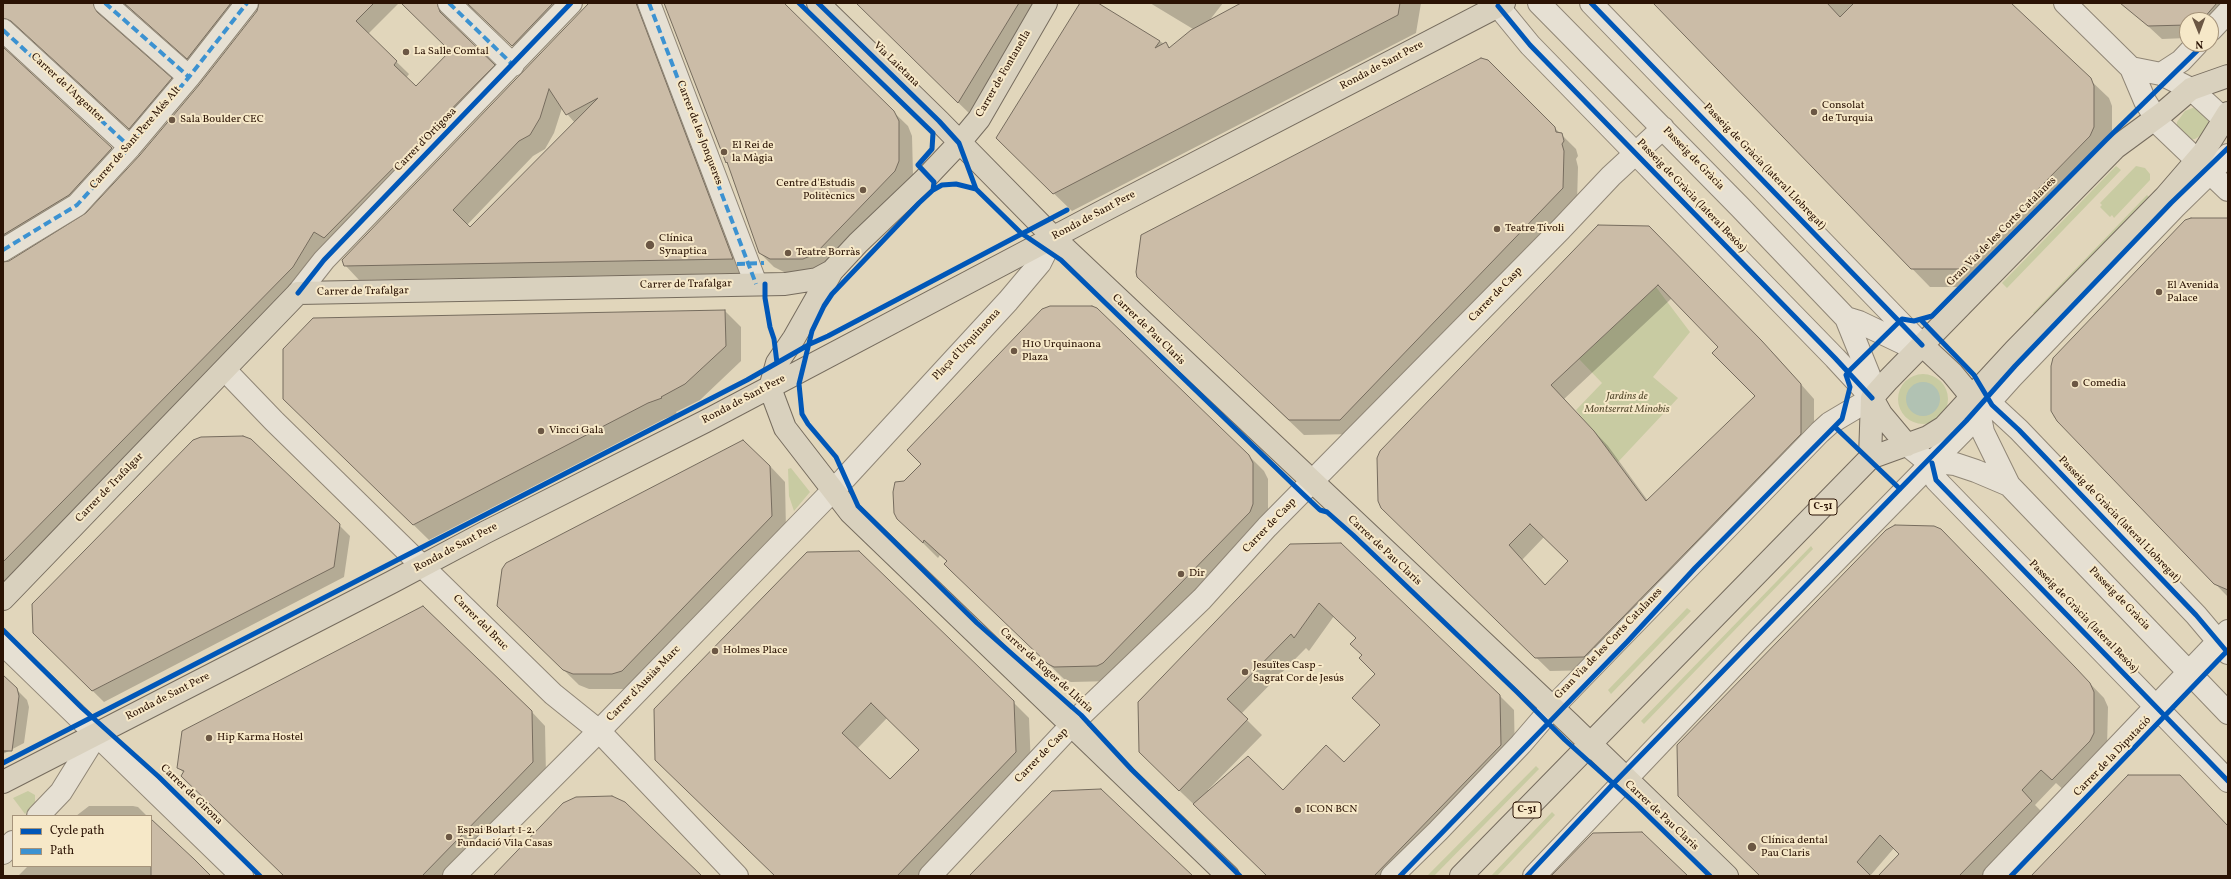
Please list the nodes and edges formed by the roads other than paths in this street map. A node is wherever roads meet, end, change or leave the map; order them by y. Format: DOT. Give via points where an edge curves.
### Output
graph roads {
  1 [pos="105,3"];
  2 [pos="247,3"];
  3 [pos="449,3"];
  4 [pos="572,3"];
  5 [pos="649,3"];
  6 [pos="818,3"];
  7 [pos="1046,3"];
  8 [pos="1538,3"];
  9 [pos="1591,3"];
  10 [pos="2065,3"];
  11 [pos="1500,4"];
  12 [pos="2228,12"];
  13 [pos="2219,22"];
  14 [pos="3,30"];
  15 [pos="2189,52"];
  16 [pos="513,65"];
  17 [pos="2132,68"];
  18 [pos="2161,74"];
  19 [pos="2228,76"];
  20 [pos="189,77"];
  21 [pos="2191,89"];
  22 [pos="2227,118"];
  23 [pos="2155,119"];
  24 [pos="1663,128"];
  25 [pos="959,143"];
  26 [pos="130,147"];
  27 [pos="1636,155"];
  28 [pos="2228,155"];
  29 [pos="2203,167"];
  30 [pos="2228,190"];
  31 [pos="1053,237"];
  32 [pos="3,250"];
  33 [pos="832,271"];
  34 [pos="756,284"];
  35 [pos="298,293"];
  36 [pos="1846,318"];
  37 [pos="1922,345"];
  38 [pos="225,370"];
  39 [pos="770,388"];
  40 [pos="1872,398"];
  41 [pos="1981,405"];
  42 [pos="1907,445"];
  43 [pos="1870,458"];
  44 [pos="1932,463"];
  45 [pos="1312,481"];
  46 [pos="2009,485"];
  47 [pos="831,491"];
  48 [pos="422,566"];
  49 [pos="3,599"];
  50 [pos="2225,642"];
  51 [pos="3,644"];
  52 [pos="2189,672"];
  53 [pos="2156,707"];
  54 [pos="1552,708"];
  55 [pos="2228,713"];
  56 [pos="1072,724"];
  57 [pos="599,730"];
  58 [pos="97,734"];
  59 [pos="1592,744"];
  60 [pos="1626,778"];
  61 [pos="2228,781"];
  62 [pos="3,782"];
  63 [pos="39,815"];
  64 [pos="12,843"];
  65 [pos="3,853"];
  66 [pos="242,876"];
  67 [pos="454,876"];
  68 [pos="737,876"];
  69 [pos="930,876"];
  70 [pos="1228,876"];
  71 [pos="1392,876"];
  72 [pos="1461,876"];
  73 [pos="1534,876"];
  74 [pos="1727,876"];
  75 [pos="1994,876"];
  1 -- 20 [label="street"];
  2 -- 20 [label="street, Carrer de Sant Pere Més Alt"];
  3 -- 16 [label="street"];
  4 -- 16 [label="street, Carrer d'Ortigosa"];
  5 -- 34 [label="street, Carrer de les Jonqueres"];
  6 -- 25 [label="main road, Via Laietana"];
  7 -- 25 [label="main road, Carrer de Fontanella" via="986,110"];
  8 -- 24 [label="street, Passeig de Gràcia"];
  9 -- 37 [label="street, Passeig de Gràcia (lateral Llobregat)"];
  10 -- 17 [label="street"];
  11 -- 27 [label="street, Passeig de Gràcia (lateral Besòs)" via="1530,45"];
  11 -- 31 [label="main road, Ronda de Sant Pere"];
  12 -- 13 [label="street"];
  14 -- 26 [label="street, Carrer de l'Argenter"];
  15 -- 18 [label="street"];
  16 -- 35 [label="street, Carrer d'Ortigosa" via="324,260"];
  17 -- 18 [label="street"];
  17 -- 23 [label="street"];
  18 -- 21 [label="street"];
  19 -- 21 [label="main road, Gran Via de les Corts Catalanes"];
  20 -- 26 [label="street, Carrer de Sant Pere Més Alt"];
  21 -- 22 [label="street"];
  21 -- 23 [label="main road, Gran Via de les Corts Catalanes"];
  22 -- 29 [label="main road, C-31"];
  23 -- 29 [label="street"];
  23 -- 37 [label="main road, Gran Via de les Corts Catalanes" via="2114,148"];
  24 -- 27 [label="street, Carrer de Casp"];
  24 -- 36 [label="street, Passeig de Gràcia"];
  25 -- 31 [label="main road"];
  25 -- 33 [label="main road"];
  26 -- 32 [label="street, Carrer de Sant Pere Més Alt" via="77,205"];
  27 -- 40 [label="street, Passeig de Gràcia (lateral Besòs)"];
  27 -- 45 [label="street, Carrer de Casp" via="1611,176 1561,230"];
  28 -- 29 [label="street"];
  29 -- 30 [label="street"];
  29 -- 41 [label="main road, C-31" via="2165,197"];
  31 -- 39 [label="main road, Ronda de Sant Pere"];
  31 -- 45 [label="main road, Carrer de Pau Claris"];
  31 -- 47 [label="street, Plaça d'Urquinaona" via="1040,263 1008,301"];
  33 -- 34 [label="main road" via="807,282"];
  33 -- 39 [label="main road" via="777,363"];
  34 -- 35 [label="main road, Carrer de Trafalgar"];
  35 -- 38 [label="main road, Carrer de Trafalgar"];
  36 -- 37 [label="street, Passeig de Gràcia" via="1905,344"];
  36 -- 40 [label="street, Passeig de Gràcia" via="1871,380"];
  37 -- 40 [label="main road, Gran Via de les Corts Catalanes"];
  37 -- 41 [label="main road, Passeig de Gràcia"];
  38 -- 48 [label="street, Carrer del Bruc"];
  38 -- 49 [label="main road, Carrer de Trafalgar"];
  39 -- 47 [label="main road" via="785,428"];
  39 -- 48 [label="main road, Ronda de Sant Pere"];
  40 -- 42 [label="main road" via="1881,414"];
  40 -- 43 [label="main road"];
  40 -- 54 [label="street" via="1830,423 1820,432"];
  41 -- 42 [label="main road, C-31"];
  41 -- 44 [label="street"];
  41 -- 46 [label="street, Passeig de Gràcia" via="1983,432"];
  41 -- 50 [label="street, Passeig de Gràcia (lateral Llobregat)" via="2019,430"];
  42 -- 43 [label="main road, C-31"];
  42 -- 44 [label="street"];
  43 -- 59 [label="main road, C-31"];
  44 -- 46 [label="street, Passeig de Gràcia" via="1955,464"];
  44 -- 53 [label="street, Passeig de Gràcia (lateral Besòs)" via="1936,480"];
  44 -- 60 [label="street"];
  45 -- 54 [label="main road, Carrer de Pau Claris"];
  45 -- 56 [label="street, Carrer de Casp" via="1202,598"];
  46 -- 52 [label="street, Passeig de Gràcia"];
  47 -- 56 [label="main road, Carrer de Roger de Llúria"];
  47 -- 57 [label="street, Carrer d'Ausiàs Marc"];
  48 -- 57 [label="street, Carrer del Bruc" via="553,694"];
  48 -- 58 [label="main road, Ronda de Sant Pere"];
  50 -- 52 [label="street, Carrer de la Diputació"];
  51 -- 58 [label="street, Carrer de Girona"];
  52 -- 53 [label="street, Carrer de la Diputació"];
  52 -- 55 [label="street, Passeig de Gràcia"];
  53 -- 61 [label="street, Passeig de Gràcia (lateral Besòs)"];
  53 -- 75 [label="street, Carrer de la Diputació"];
  54 -- 59 [label="main road, Carrer de Pau Claris"];
  54 -- 71 [label="street" via="1521,744"];
  56 -- 69 [label="street, Carrer de Casp"];
  56 -- 70 [label="main road, Carrer de Roger de Llúria"];
  57 -- 67 [label="street, Carrer d'Ausiàs Marc"];
  57 -- 68 [label="street, Carrer del Bruc"];
  58 -- 62 [label="main road, Ronda de Sant Pere"];
  58 -- 63 [label="street" via="61,792"];
  58 -- 66 [label="street, Carrer de Girona"];
  59 -- 60 [label="main road, Carrer de Pau Claris"];
  59 -- 72 [label="main road, C-31"];
  60 -- 73 [label="street"];
  60 -- 74 [label="main road, Carrer de Pau Claris"];
  64 -- 65 [label="street"];
}
